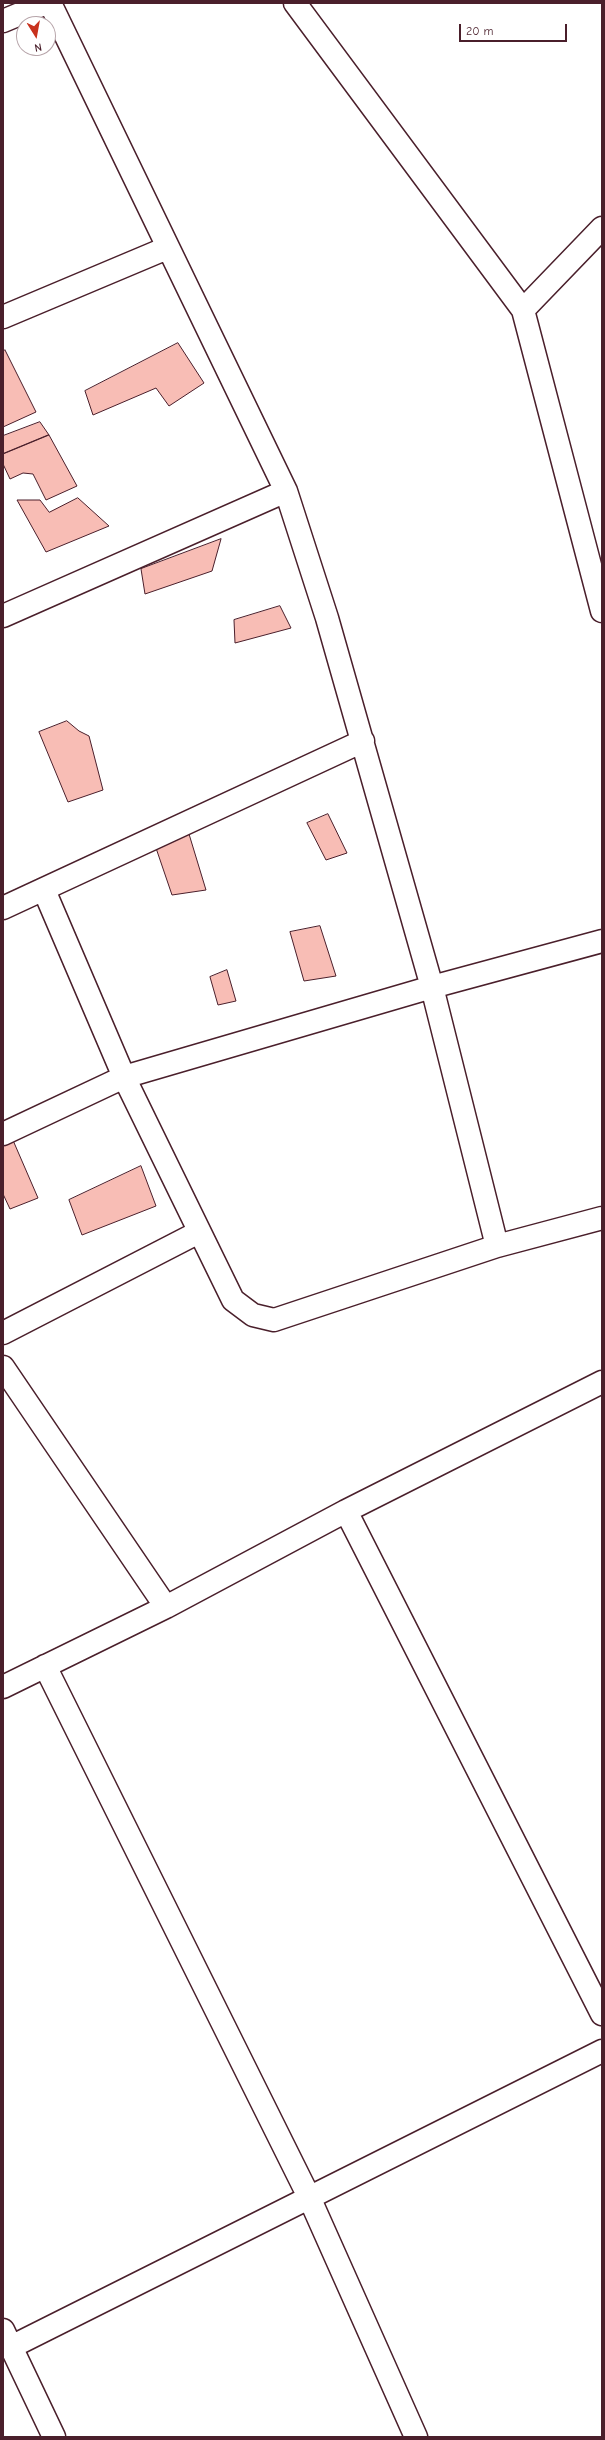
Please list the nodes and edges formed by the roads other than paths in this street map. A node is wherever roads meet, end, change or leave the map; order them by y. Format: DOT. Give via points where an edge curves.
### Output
graph roads {
  1 [pos="46,3"];
  2 [pos="50,3"];
  3 [pos="295,3"];
  4 [pos="3,21"];
  5 [pos="602,228"];
  6 [pos="167,248"];
  7 [pos="523,310"];
  8 [pos="3,317"];
  9 [pos="286,491"];
  10 [pos="596,566"];
  11 [pos="602,611"];
  12 [pos="3,616"];
  13 [pos="363,741"];
  14 [pos="44,890"];
  15 [pos="3,908"];
  16 [pos="602,941"];
  17 [pos="432,987"];
  18 [pos="124,1077"];
  19 [pos="3,1134"];
  20 [pos="602,1218"];
  21 [pos="199,1232"];
  22 [pos="497,1246"];
  23 [pos="3,1333"];
  24 [pos="3,1367"];
  25 [pos="602,1382"];
  26 [pos="346,1511"];
  27 [pos="166,1607"];
  28 [pos="44,1666"];
  29 [pos="3,1687"];
  30 [pos="602,2014"];
  31 [pos="602,2051"];
  32 [pos="309,2197"];
  33 [pos="7,2338"];
  34 [pos="54,2437"];
  35 [pos="416,2437"];
  1 -- 4 [label="street"];
  2 -- 6 [label="street"];
  3 -- 7 [label="street"];
  5 -- 7 [label="street"];
  6 -- 8 [label="street"];
  6 -- 9 [label="street"];
  7 -- 10 [label="street"];
  9 -- 12 [label="street"];
  9 -- 13 [label="street"];
  10 -- 11 [label="street"];
  13 -- 14 [label="street"];
  13 -- 17 [label="street"];
  14 -- 15 [label="street"];
  14 -- 18 [label="street"];
  16 -- 17 [label="street"];
  17 -- 18 [label="street"];
  17 -- 22 [label="street"];
  18 -- 19 [label="street"];
  18 -- 21 [label="street"];
  20 -- 22 [label="street"];
  21 -- 22 [label="street" via="233,1300 253,1315 274,1320"];
  21 -- 23 [label="street"];
  24 -- 27 [label="street"];
  25 -- 26 [label="street"];
  26 -- 27 [label="street"];
  26 -- 30 [label="street"];
  27 -- 28 [label="street"];
  28 -- 29 [label="street"];
  28 -- 32 [label="street"];
  31 -- 32 [label="street"];
  32 -- 33 [label="street"];
  32 -- 35 [label="street"];
  33 -- 34 [label="street"];
}
